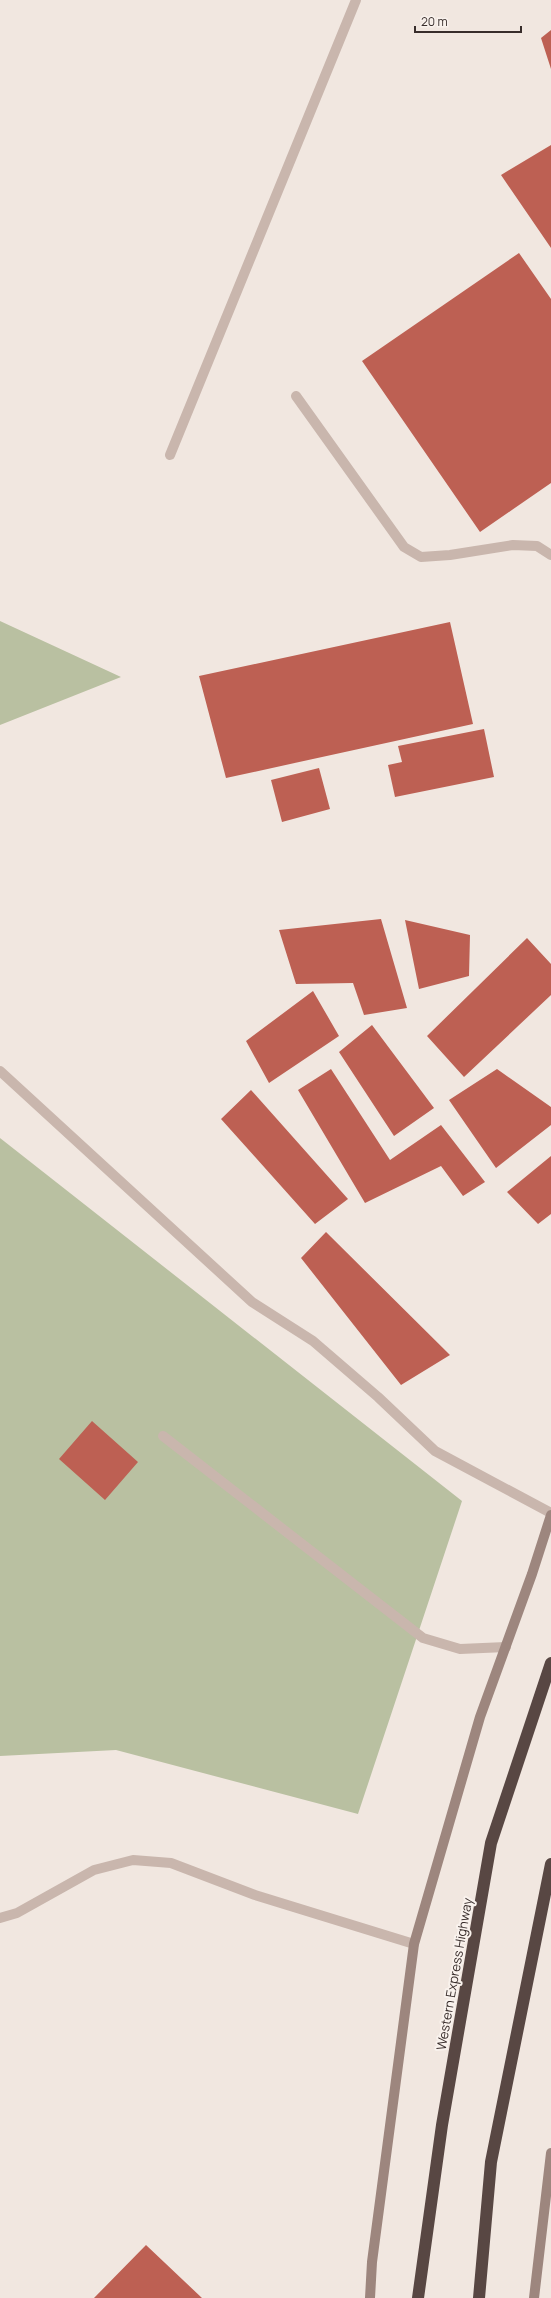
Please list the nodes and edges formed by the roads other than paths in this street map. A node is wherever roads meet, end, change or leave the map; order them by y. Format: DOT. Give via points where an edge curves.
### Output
graph roads {
  1 [pos="356,0"];
  2 [pos="296,396"];
  3 [pos="170,455"];
  4 [pos="551,555"];
  5 [pos="0,1071"];
  6 [pos="163,1436"];
  7 [pos="551,1514"];
  8 [pos="506,1647"];
  9 [pos="551,1663"];
  10 [pos="551,1864"];
  11 [pos="0,1918"];
  12 [pos="414,1944"];
  13 [pos="551,2153"];
  14 [pos="550,2178"];
  15 [pos="370,2298"];
  16 [pos="418,2298"];
  17 [pos="478,2298"];
  18 [pos="534,2298"];
  1 -- 3 [label="street"];
  2 -- 4 [label="street" via="404,547 420,557 513,545 537,546"];
  5 -- 7 [label="street" via="252,1302 313,1341 435,1451"];
  6 -- 8 [label="street" via="423,1638 460,1649"];
  7 -- 8 [label="street"];
  8 -- 12 [label="street" via="480,1717"];
  9 -- 16 [label="highway, Western Express Highway" via="491,1843 442,2125"];
  10 -- 17 [label="highway" via="491,2162"];
  11 -- 12 [label="street" via="17,1913 94,1870 133,1860 171,1863 255,1895"];
  12 -- 15 [label="street" via="372,2262"];
  13 -- 14 [label="street"];
  14 -- 18 [label="street"];
}
